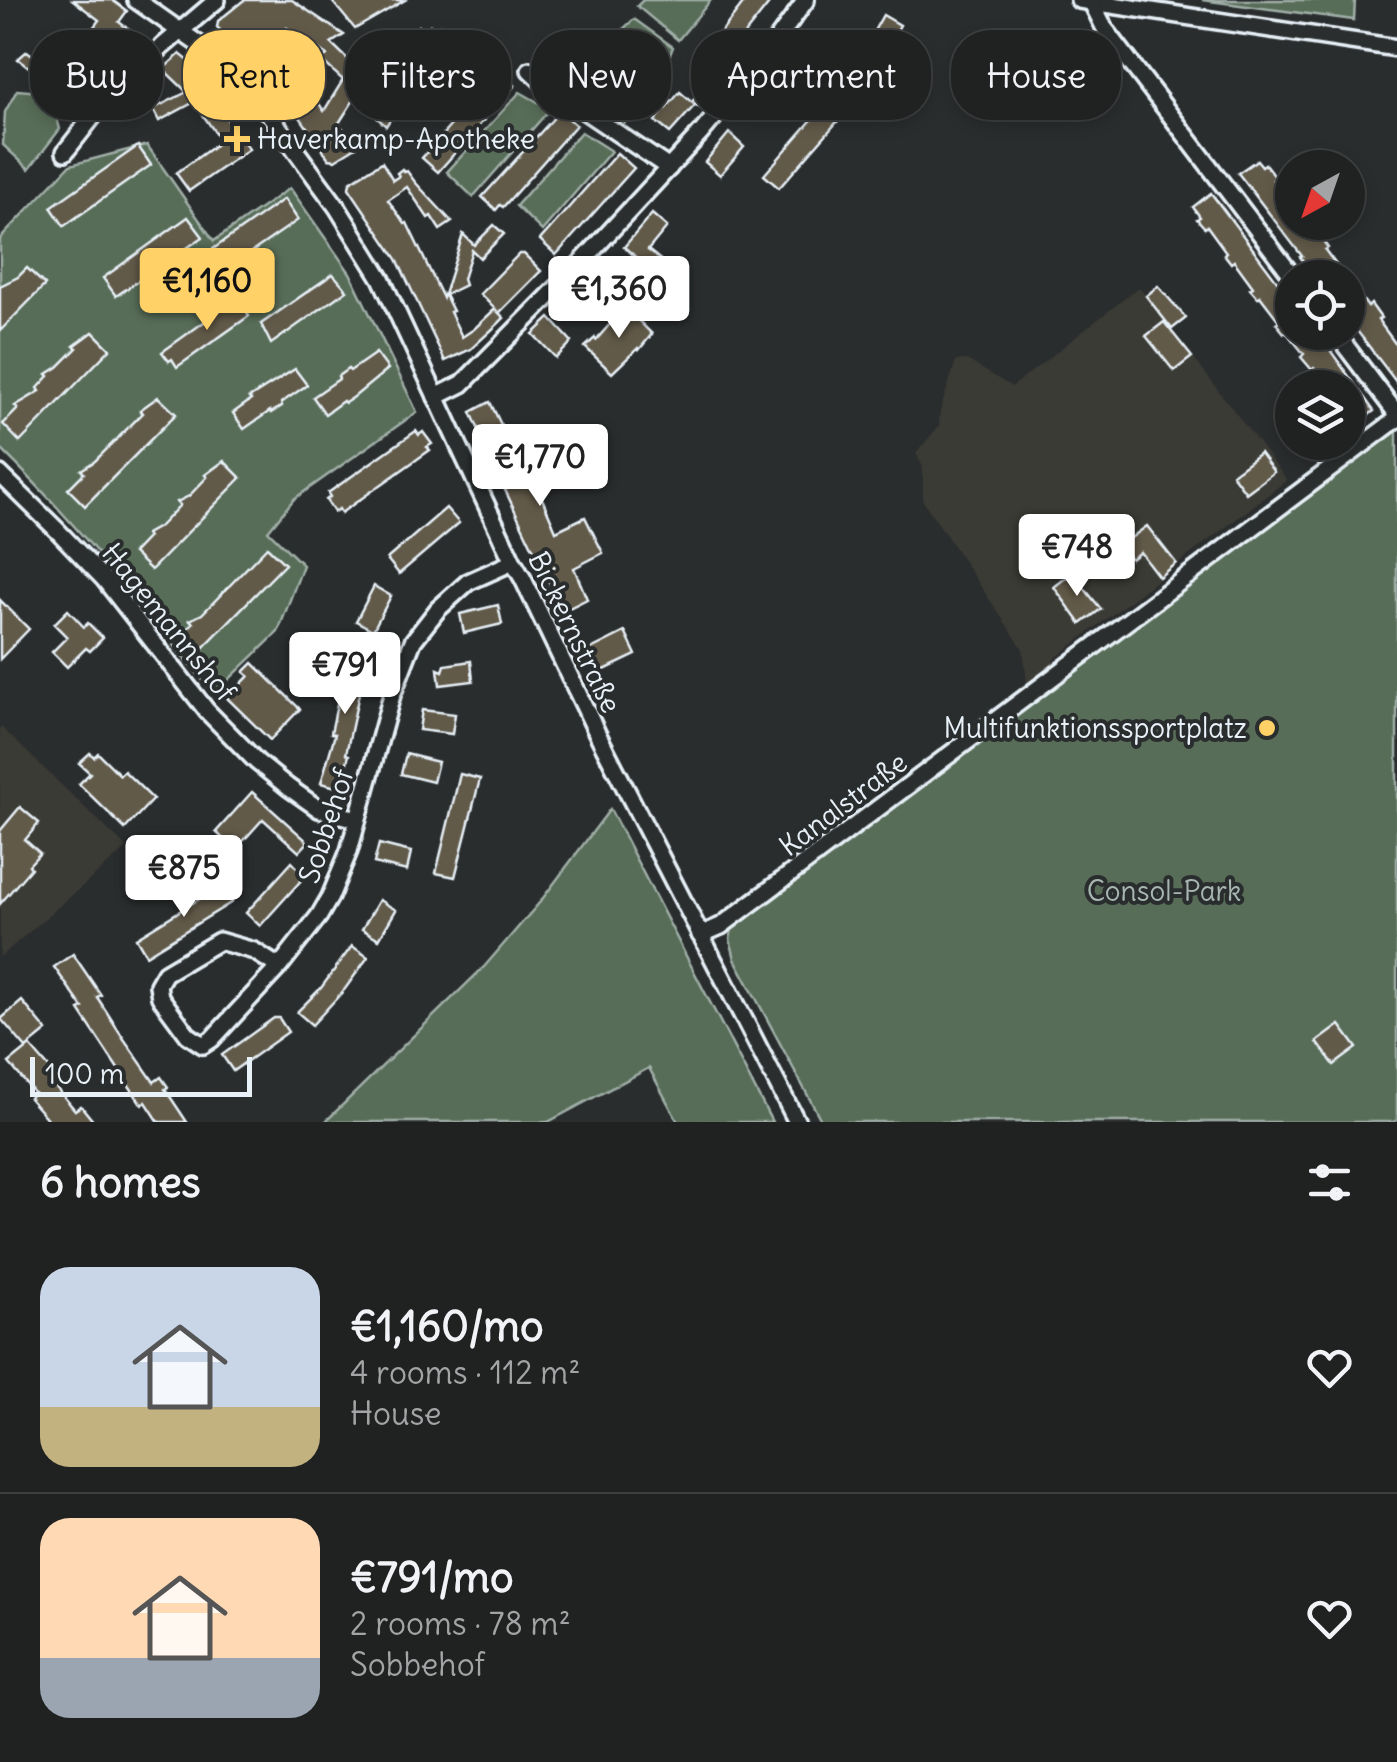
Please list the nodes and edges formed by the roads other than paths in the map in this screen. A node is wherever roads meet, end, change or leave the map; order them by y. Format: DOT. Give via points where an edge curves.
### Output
graph roads {
  1 [pos="136,0"];
  2 [pos="218,0"];
  3 [pos="806,0"];
  4 [pos="1086,1"];
  5 [pos="182,30"];
  6 [pos="1397,48"];
  7 [pos="530,70"];
  8 [pos="65,152"];
  9 [pos="669,168"];
  10 [pos="1280,260"];
  11 [pos="1349,350"];
  12 [pos="436,396"];
  13 [pos="1397,417"];
  14 [pos="0,474"];
  15 [pos="512,562"];
  16 [pos="357,820"];
  17 [pos="700,934"];
  18 [pos="279,966"];
  19 [pos="796,1122"];
  1 -- 5 [label="street, Bickernstraße"];
  2 -- 5 [label="street"];
  3 -- 9 [label="street"];
  4 -- 6 [label="street"];
  4 -- 10 [label="street"];
  5 -- 8 [label="street" via="105,100"];
  5 -- 12 [label="street, Bickernstraße" via="250,88 315,176 381,278"];
  7 -- 9 [label="street"];
  9 -- 12 [label="street" via="462,384"];
  11 -- 13 [label="street"];
  12 -- 15 [label="street, Bickernstraße"];
  13 -- 17 [label="street, Kanalstraße" via="736,915"];
  14 -- 16 [label="street, Hagemannshof" via="104,579 206,711 257,762 319,809"];
  15 -- 16 [label="street, Sobbehof" via="468,582 413,641"];
  15 -- 17 [label="street, Bickernstraße"];
  16 -- 18 [label="street, Sobbehof" via="330,897"];
  17 -- 19 [label="street, Bickernstraße"];
  18 -- 18 [label="street, Sobbehof" via="219,941 165,973 160,997 203,1045"];
}
